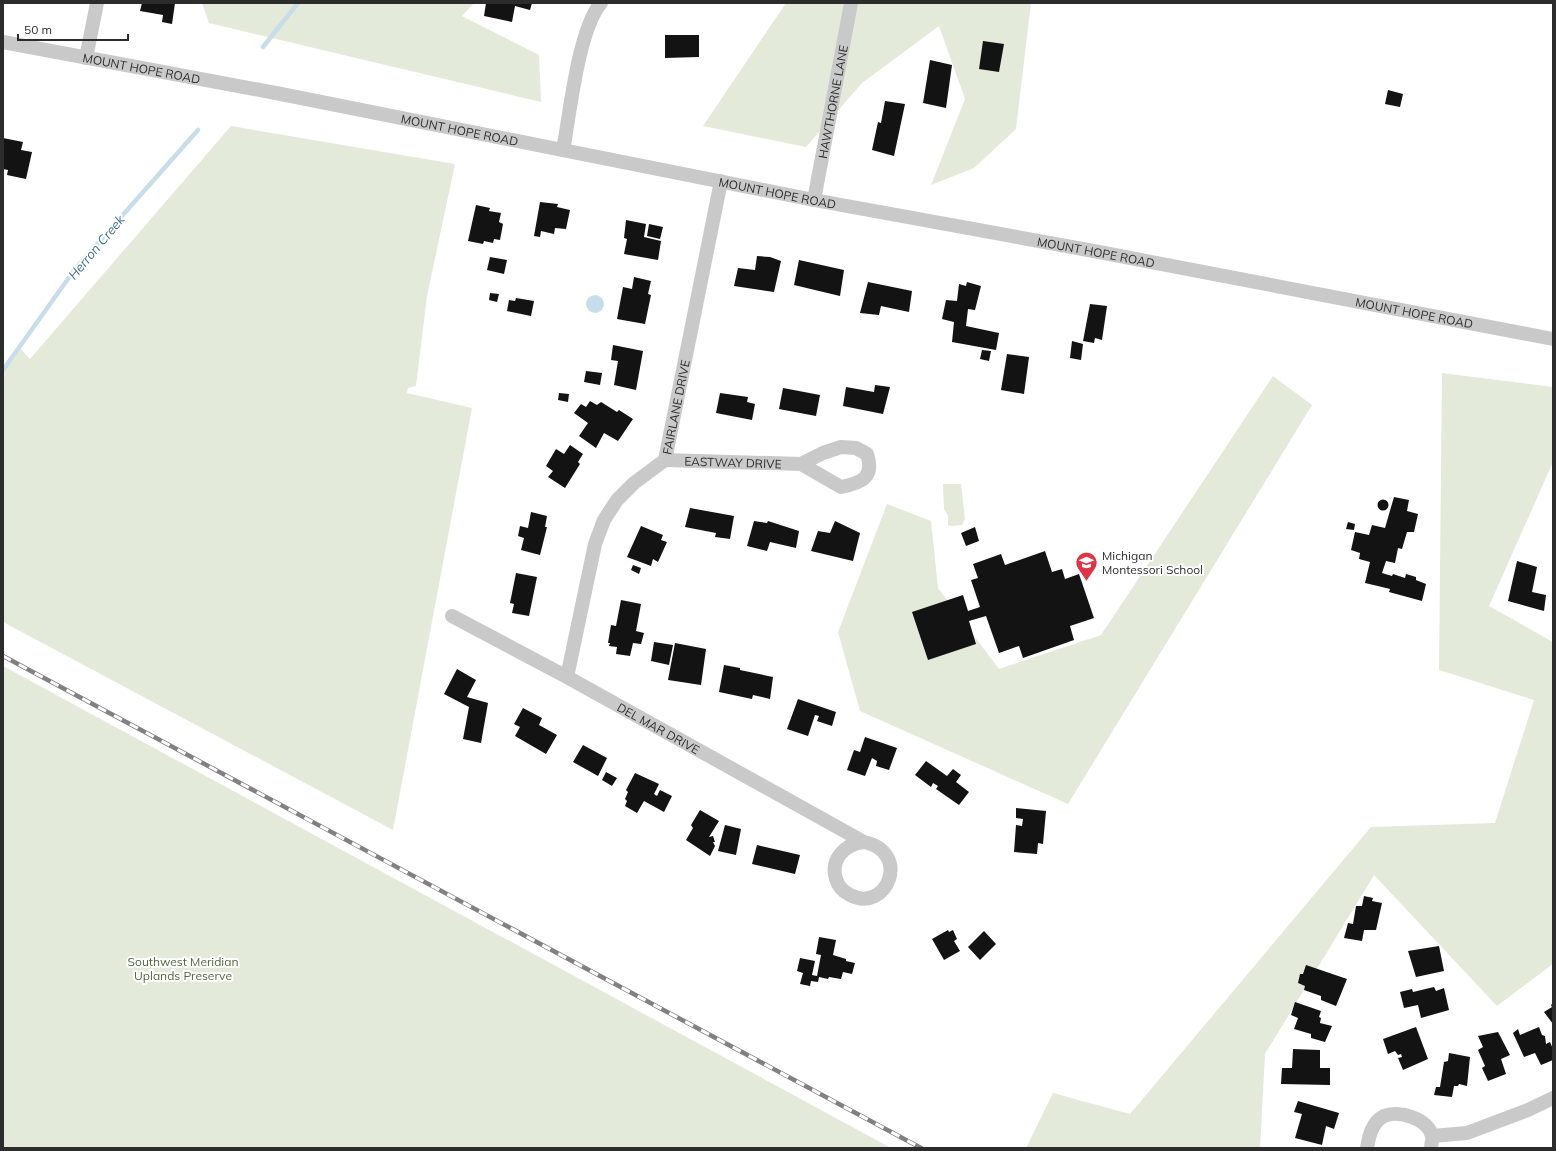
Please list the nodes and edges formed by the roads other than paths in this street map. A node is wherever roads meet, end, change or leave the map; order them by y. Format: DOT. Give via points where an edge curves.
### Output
graph roads {
  1 [pos="96,3"];
  2 [pos="601,3"];
  3 [pos="851,3"];
  4 [pos="3,42"];
  5 [pos="86,58"];
  6 [pos="563,150"];
  7 [pos="721,181"];
  8 [pos="814,200"];
  9 [pos="1553,338"];
  10 [pos="665,460"];
  11 [pos="801,464"];
  12 [pos="452,616"];
  13 [pos="567,677"];
  14 [pos="864,842"];
  15 [pos="1553,1098"];
  16 [pos="1431,1142"];
  17 [pos="1367,1148"];
  1 -- 5 [label="street"];
  2 -- 6 [label="street" via="591,20 581,51"];
  3 -- 8 [label="street, HAWTHORNE LANE"];
  4 -- 5 [label="street, MOUNT HOPE ROAD"];
  5 -- 6 [label="street, MOUNT HOPE ROAD"];
  6 -- 7 [label="street, MOUNT HOPE ROAD"];
  7 -- 8 [label="street, MOUNT HOPE ROAD"];
  7 -- 10 [label="street, FAIRLANE DRIVE"];
  8 -- 9 [label="street, MOUNT HOPE ROAD"];
  10 -- 11 [label="street, EASTWAY DRIVE"];
  10 -- 13 [label="street, FAIRLANE DRIVE" via="634,483 617,500 604,520 595,544"];
  12 -- 13 [label="street, DEL MAR DRIVE"];
  13 -- 14 [label="street, DEL MAR DRIVE"];
  14 -- 14 [label="street, DEL MAR DRIVE" via="842,851 835,865 835,873 836,881 846,893 869,898 883,890 891,876 891,868 889,860 880,848"];
  15 -- 16 [label="street" via="1528,1110"];
  16 -- 17 [label="street" via="1428,1128 1419,1121 1407,1115 1392,1115 1384,1116 1372,1128"];
}
